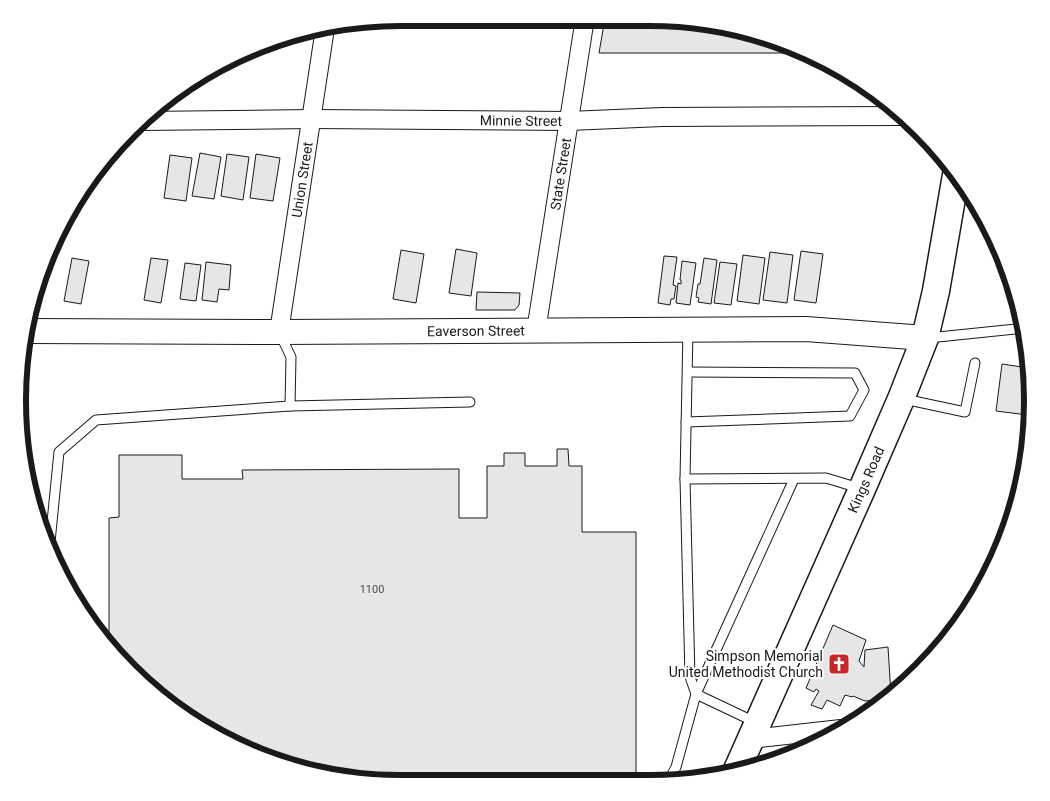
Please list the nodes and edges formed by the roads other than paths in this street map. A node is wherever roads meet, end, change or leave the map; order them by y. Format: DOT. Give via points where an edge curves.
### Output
graph roads {
  1 [pos="584,26"];
  2 [pos="324,34"];
  3 [pos="892,116"];
  4 [pos="311,119"];
  5 [pos="569,120"];
  6 [pos="152,121"];
  7 [pos="954,184"];
  8 [pos="688,329"];
  9 [pos="1017,329"];
  10 [pos="32,331"];
  11 [pos="536,331"];
  12 [pos="279,332"];
  13 [pos="926,338"];
  14 [pos="975,363"];
  15 [pos="688,372"];
  16 [pos="901,399"];
  17 [pos="470,402"];
  18 [pos="290,406"];
  19 [pos="686,422"];
  20 [pos="794,478"];
  21 [pos="685,479"];
  22 [pos="862,489"];
  23 [pos="51,534"];
  24 [pos="696,694"];
  25 [pos="828,729"];
  26 [pos="754,731"];
  27 [pos="740,764"];
  28 [pos="672,774"];
  1 -- 5 [label="street, State Street"];
  2 -- 4 [label="street, Union Street"];
  3 -- 5 [label="street, Minnie Street"];
  4 -- 5 [label="street, Minnie Street"];
  4 -- 6 [label="street, Minnie Street"];
  4 -- 12 [label="street, Union Street"];
  5 -- 11 [label="street, State Street"];
  7 -- 13 [label="main road, Kings Road"];
  8 -- 11 [label="street, Eaverson Street"];
  8 -- 13 [label="street, Eaverson Street" via="806,329"];
  8 -- 15 [label="lane"];
  9 -- 13 [label="lane"];
  10 -- 12 [label="street, Eaverson Street"];
  11 -- 12 [label="street, Eaverson Street"];
  12 -- 18 [label="lane" via="291,358"];
  13 -- 16 [label="main road, Kings Road"];
  14 -- 16 [label="lane" via="965,412"];
  15 -- 19 [label="lane"];
  15 -- 19 [label="lane" via="855,372 864,390 850,416"];
  16 -- 22 [label="main road, Kings Road"];
  17 -- 18 [label="lane"];
  18 -- 23 [label="lane" via="96,420 60,452"];
  19 -- 21 [label="lane"];
  20 -- 21 [label="lane"];
  20 -- 22 [label="lane" via="826,478"];
  20 -- 24 [label="lane"];
  21 -- 24 [label="lane" via="690,677"];
  22 -- 26 [label="main road, Kings Road"];
  24 -- 26 [label="lane"];
  24 -- 28 [label="lane"];
  25 -- 26 [label="street"];
  26 -- 27 [label="main road, Kings Road"];
}
